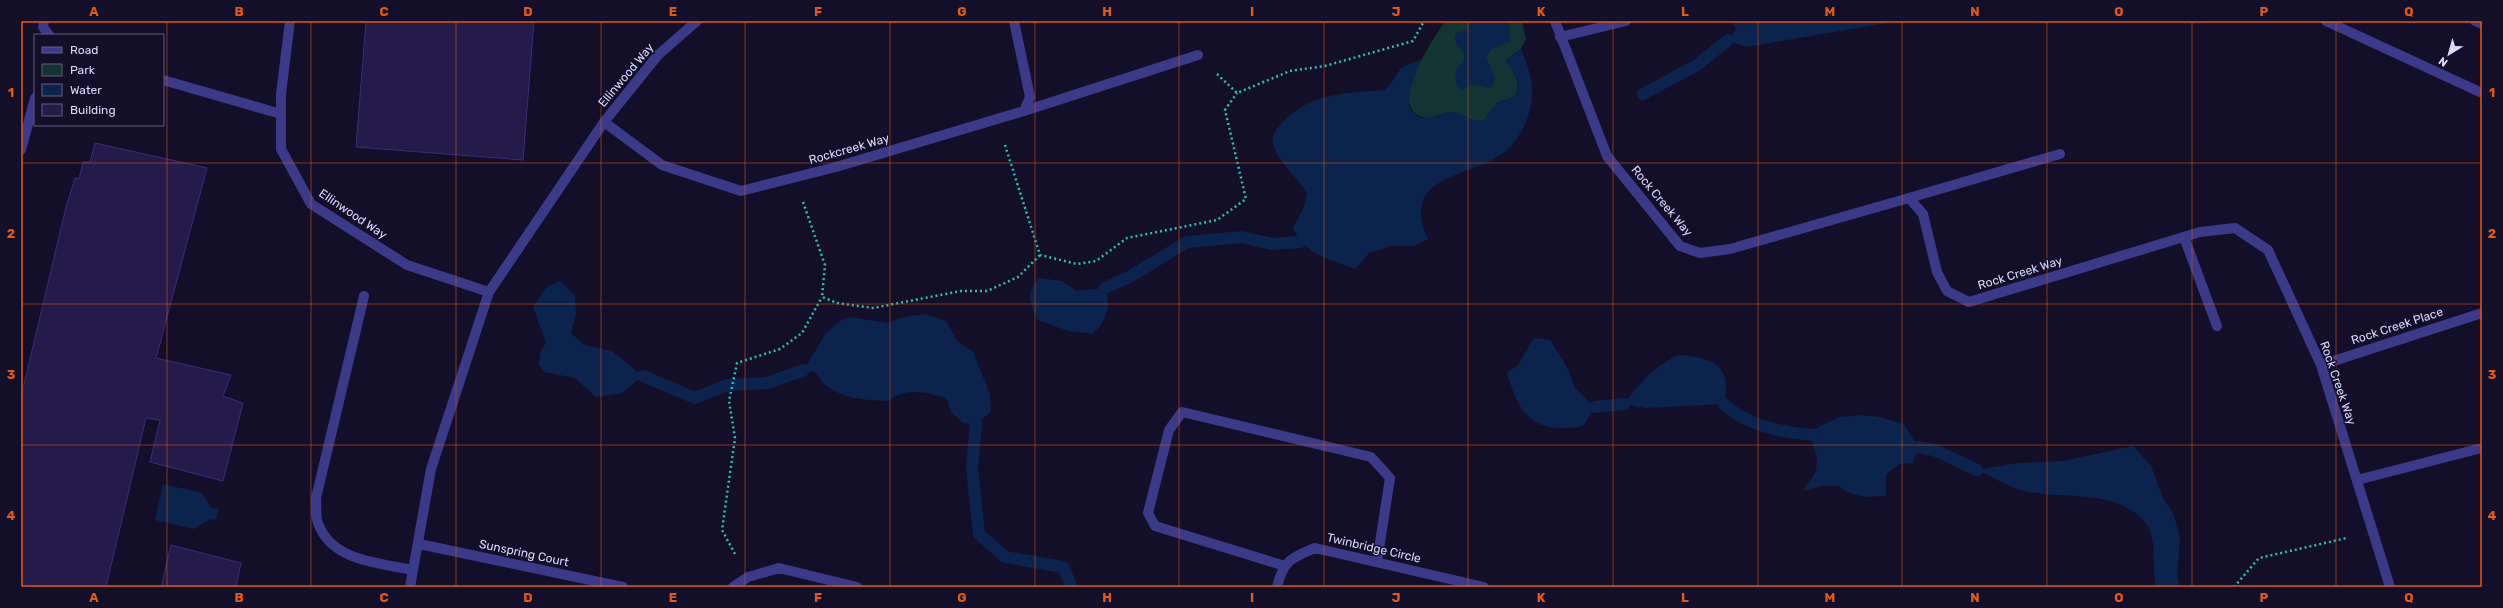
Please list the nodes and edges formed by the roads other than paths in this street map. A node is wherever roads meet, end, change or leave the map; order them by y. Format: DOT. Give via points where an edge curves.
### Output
graph roads {
  1 [pos="44,21"];
  2 [pos="290,21"];
  3 [pos="697,21"];
  4 [pos="1014,21"];
  5 [pos="1555,21"];
  6 [pos="1626,21"];
  7 [pos="2326,21"];
  8 [pos="2475,21"];
  9 [pos="2482,24"];
  10 [pos="48,34"];
  11 [pos="1560,37"];
  12 [pos="1198,55"];
  13 [pos="164,80"];
  14 [pos="2482,93"];
  15 [pos="34,102"];
  16 [pos="1024,111"];
  17 [pos="281,114"];
  18 [pos="604,122"];
  19 [pos="21,150"];
  20 [pos="2060,154"];
  21 [pos="1909,198"];
  22 [pos="2184,237"];
  23 [pos="489,292"];
  24 [pos="364,296"];
  25 [pos="2482,313"];
  26 [pos="2217,326"];
  27 [pos="2321,365"];
  28 [pos="2482,448"];
  29 [pos="2357,480"];
  30 [pos="419,544"];
  31 [pos="1377,562"];
  32 [pos="1285,566"];
  33 [pos="413,570"];
  34 [pos="410,587"];
  35 [pos="623,587"];
  36 [pos="733,587"];
  37 [pos="857,587"];
  38 [pos="1277,587"];
  39 [pos="1484,587"];
  40 [pos="2390,587"];
  1 -- 10 [label="street" via="43,27"];
  2 -- 17 [label="street, Ellinwood Way"];
  3 -- 18 [label="street, Ellinwood Way" via="658,55"];
  4 -- 16 [label="street" via="1030,97"];
  5 -- 11 [label="street, Rock Creek Way"];
  6 -- 11 [label="street"];
  7 -- 14 [label="street"];
  8 -- 9 [label="street"];
  11 -- 21 [label="street, Rock Creek Way" via="1607,156 1680,246 1700,253 1730,249"];
  12 -- 16 [label="street, Rockcreek Way"];
  13 -- 17 [label="street"];
  15 -- 19 [label="street"];
  16 -- 18 [label="street, Rockcreek Way" via="741,191 662,165"];
  17 -- 23 [label="street, Ellinwood Way" via="281,149 311,204 407,265"];
  18 -- 23 [label="street, Ellinwood Way"];
  20 -- 21 [label="street"];
  21 -- 22 [label="street, Rock Creek Way" via="1923,214 1937,272 1947,291 1969,302"];
  22 -- 26 [label="street"];
  22 -- 27 [label="street, Rock Creek Way" via="2200,232 2235,228 2268,250"];
  23 -- 30 [label="street, Ellinwood Way" via="431,469"];
  24 -- 33 [label="street" via="316,498 317,522 330,543 349,556"];
  25 -- 27 [label="street, Rock Creek Place"];
  27 -- 29 [label="street, Rock Creek Way"];
  28 -- 29 [label="street"];
  29 -- 40 [label="street, Rock Creek Way"];
  30 -- 33 [label="street, Ellinwood Way"];
  30 -- 35 [label="street, Sunspring Court"];
  31 -- 32 [label="street, Twinbridge Circle" via="1315,548 1292,556"];
  31 -- 32 [label="street" via="1390,478 1371,456 1182,412 1169,430 1148,513 1156,526"];
  31 -- 39 [label="street, Twinbridge Circle"];
  32 -- 38 [label="street, Twinbridge Circle"];
  33 -- 34 [label="street, Ellinwood Way"];
  36 -- 37 [label="street" via="748,577 779,568"];
}
